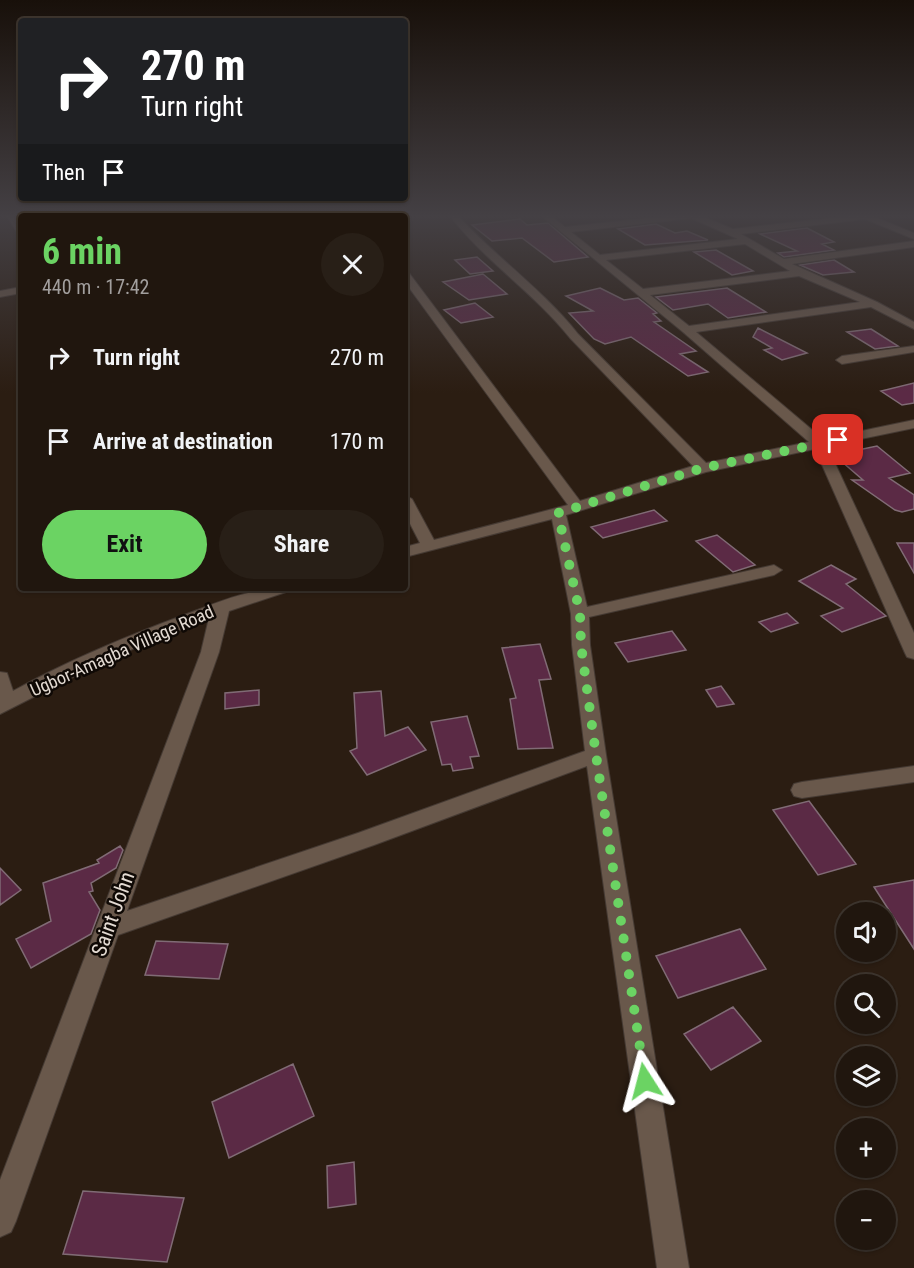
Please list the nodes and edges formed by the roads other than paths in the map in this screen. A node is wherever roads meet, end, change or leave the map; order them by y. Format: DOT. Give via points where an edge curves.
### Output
graph roads {
  1 [pos="513,275"];
  2 [pos="619,275"];
  3 [pos="783,275"];
  4 [pos="805,275"];
  5 [pos="408,279"];
  6 [pos="18,291"];
  7 [pos="639,293"];
  8 [pos="0,294"];
  9 [pos="873,304"];
  10 [pos="914,326"];
  11 [pos="687,330"];
  12 [pos="914,350"];
  13 [pos="842,360"];
  14 [pos="914,424"];
  15 [pos="819,443"];
  16 [pos="703,468"];
  17 [pos="408,505"];
  18 [pos="568,510"];
  19 [pos="429,546"];
  20 [pos="408,551"];
  21 [pos="774,570"];
  22 [pos="253,592"];
  23 [pos="221,606"];
  24 [pos="580,614"];
  25 [pos="914,653"];
  26 [pos="0,678"];
  27 [pos="3,705"];
  28 [pos="596,755"];
  29 [pos="914,774"];
  30 [pos="802,790"];
  31 [pos="108,928"];
  32 [pos="0,1221"];
  33 [pos="673,1268"];
  1 -- 16 [label="street" via="558,316"];
  2 -- 7 [label="street"];
  3 -- 7 [label="street"];
  4 -- 9 [label="street"];
  5 -- 18 [label="street"];
  6 -- 8 [label="street"];
  7 -- 11 [label="street"];
  9 -- 10 [label="street"];
  9 -- 11 [label="street"];
  11 -- 15 [label="street"];
  12 -- 13 [label="street"];
  14 -- 15 [label="street"];
  15 -- 16 [label="street"];
  15 -- 25 [label="street"];
  16 -- 18 [label="street"];
  17 -- 19 [label="street"];
  18 -- 19 [label="street"];
  18 -- 24 [label="street"];
  19 -- 20 [label="street"];
  21 -- 24 [label="street"];
  22 -- 23 [label="street, Ugbor-Amagba Village Road"];
  23 -- 27 [label="street, Ugbor-Amagba Village Road" via="91,660"];
  23 -- 31 [label="street, Saint John" via="210,652"];
  24 -- 28 [label="street"];
  26 -- 27 [label="street"];
  28 -- 31 [label="street"];
  28 -- 33 [label="street"];
  29 -- 30 [label="street"];
  31 -- 32 [label="street, Saint John"];
}
